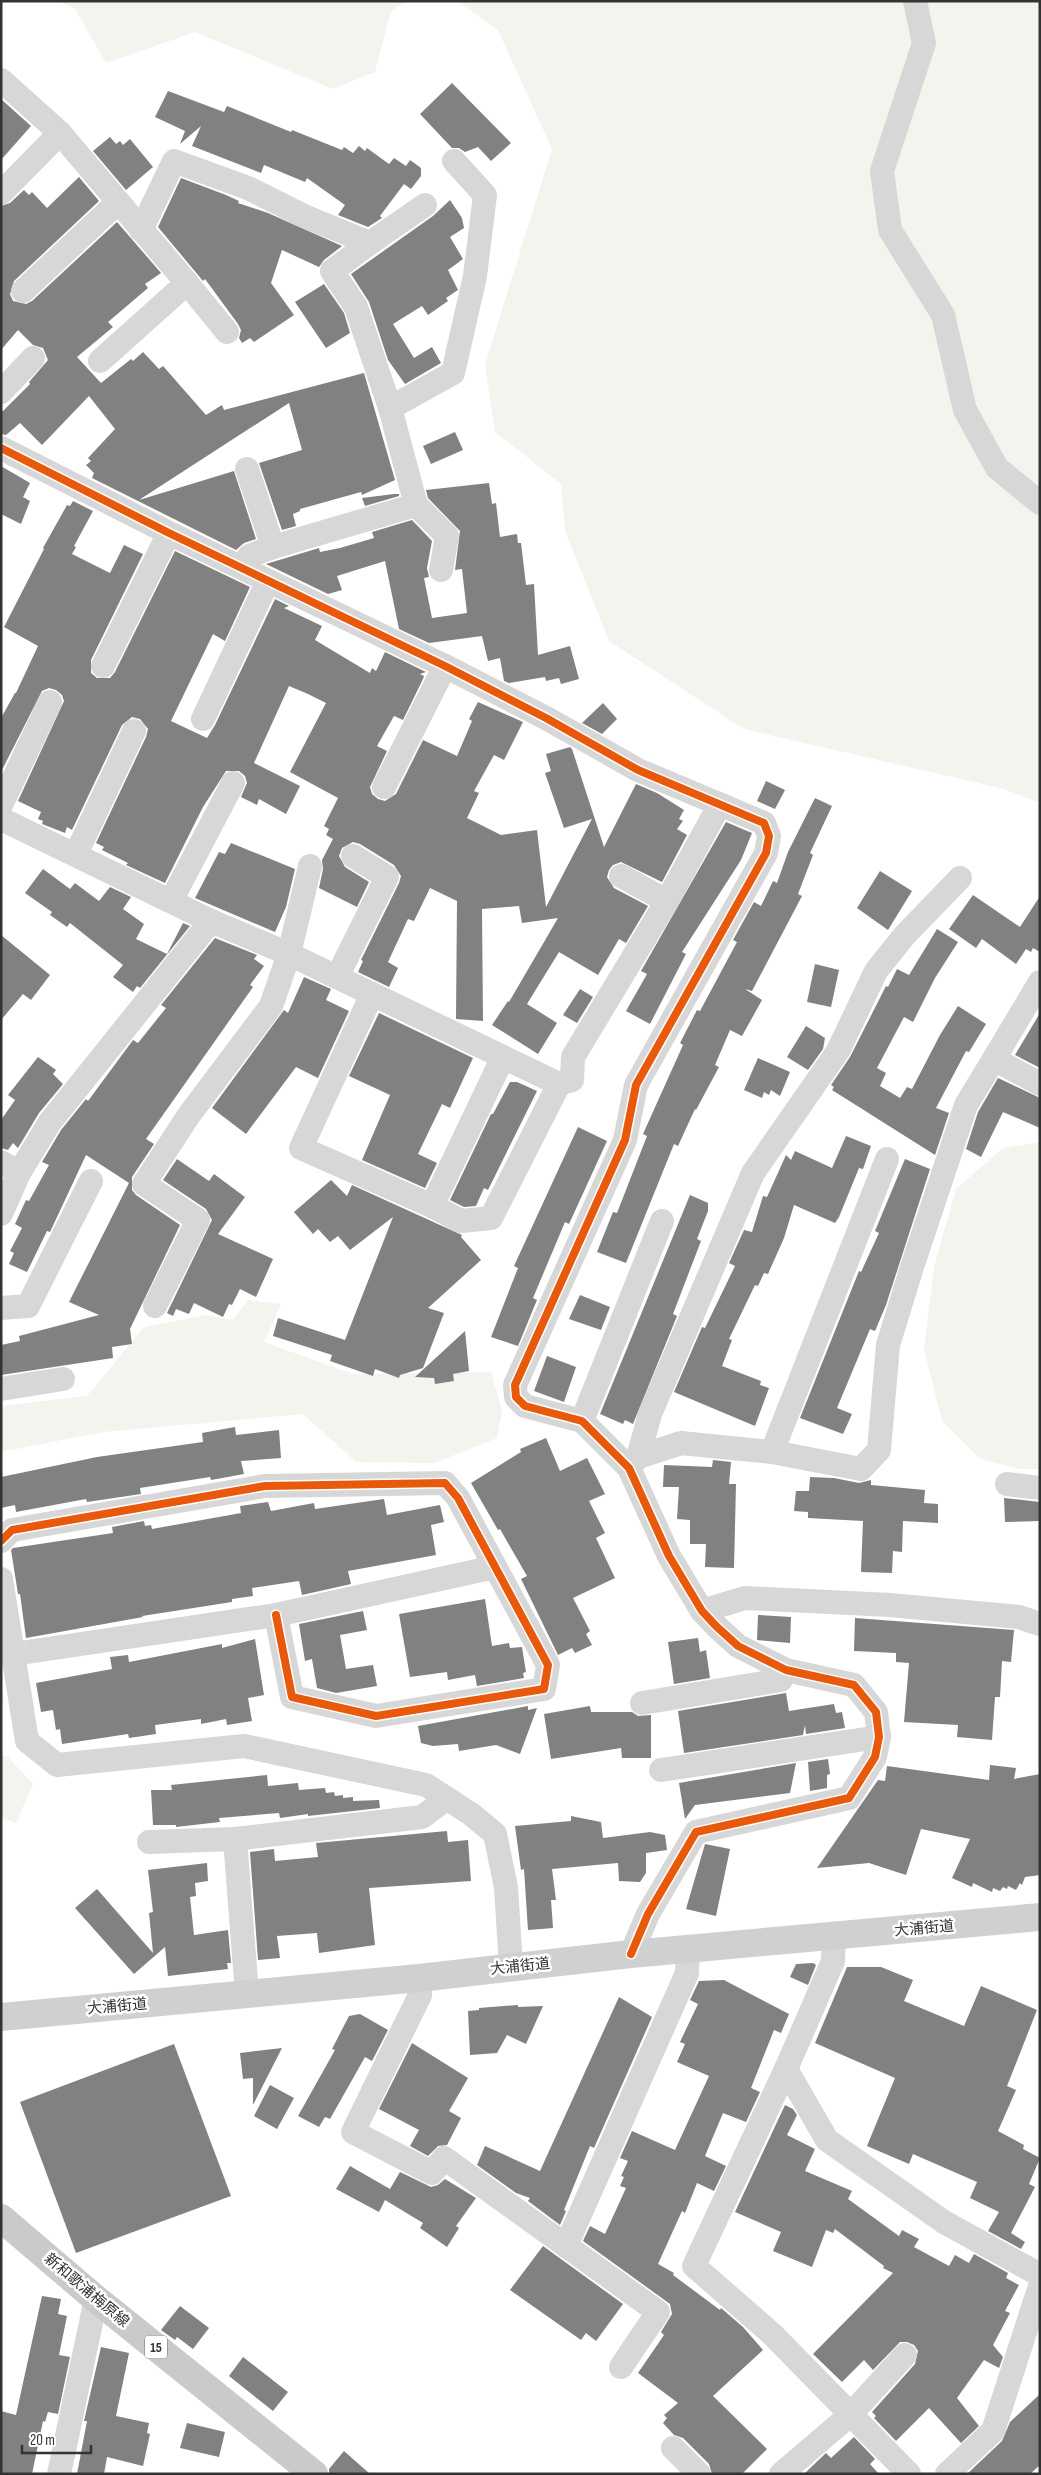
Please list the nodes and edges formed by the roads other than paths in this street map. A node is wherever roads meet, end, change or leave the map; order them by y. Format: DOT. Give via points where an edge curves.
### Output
graph roads {
  1 [pos="915,1"];
  2 [pos="1,80"];
  3 [pos="60,133"];
  4 [pos="454,161"];
  5 [pos="1,192"];
  6 [pos="118,202"];
  7 [pos="425,206"];
  8 [pos="141,230"];
  9 [pos="370,243"];
  10 [pos="187,283"];
  11 [pos="23,291"];
  12 [pos="227,332"];
  13 [pos="33,358"];
  14 [pos="100,361"];
  15 [pos="1,392"];
  16 [pos="390,408"];
  17 [pos="1,448"];
  18 [pos="247,469"];
  19 [pos="1040,503"];
  20 [pos="416,505"];
  21 [pos="169,532"];
  22 [pos="273,547"];
  23 [pos="243,568"];
  24 [pos="441,570"];
  25 [pos="268,581"];
  26 [pos="104,666"];
  27 [pos="445,666"];
  28 [pos="50,702"];
  29 [pos="204,719"];
  30 [pos="134,731"];
  31 [pos="233,782"];
  32 [pos="384,787"];
  33 [pos="720,804"];
  34 [pos="1,805"];
  35 [pos="1,819"];
  36 [pos="76,854"];
  37 [pos="352,856"];
  38 [pos="310,866"];
  39 [pos="621,876"];
  40 [pos="960,878"];
  41 [pos="171,901"];
  42 [pos="667,901"];
  43 [pos="211,921"];
  44 [pos="289,954"];
  45 [pos="337,977"];
  46 [pos="1039,984"];
  47 [pos="372,994"];
  48 [pos="503,1057"];
  49 [pos="994,1059"];
  50 [pos="559,1084"];
  51 [pos="1040,1084"];
  52 [pos="887,1158"];
  53 [pos="10,1168"];
  54 [pos="91,1181"];
  55 [pos="432,1206"];
  56 [pos="1,1214"];
  57 [pos="662,1221"];
  58 [pos="155,1306"];
  59 [pos="1,1308"];
  60 [pos="63,1379"];
  61 [pos="1,1390"];
  62 [pos="582,1421"];
  63 [pos="772,1452"];
  64 [pos="634,1463"];
  65 [pos="1007,1484"];
  66 [pos="1040,1488"];
  67 [pos="1,1541"];
  68 [pos="495,1567"];
  69 [pos="1,1579"];
  70 [pos="702,1611"];
  71 [pos="276,1615"];
  72 [pos="1040,1624"];
  73 [pos="14,1654"];
  74 [pos="786,1670"];
  75 [pos="642,1703"];
  76 [pos="879,1737"];
  77 [pos="661,1770"];
  78 [pos="446,1799"];
  79 [pos="235,1839"];
  80 [pos="149,1842"];
  81 [pos="1040,1917"];
  82 [pos="834,1936"];
  83 [pos="688,1950"];
  84 [pos="630,1954"];
  85 [pos="511,1967"];
  86 [pos="419,1978"];
  87 [pos="247,1994"];
  88 [pos="1,2017"];
  89 [pos="786,2069"];
  90 [pos="1,2218"];
  91 [pos="566,2246"];
  92 [pos="1040,2275"];
  93 [pos="1040,2286"];
  94 [pos="96,2299"];
  95 [pos="905,2356"];
  96 [pos="621,2368"];
  97 [pos="850,2415"];
  98 [pos="673,2448"];
  99 [pos="59,2474"];
  100 [pos="314,2474"];
  101 [pos="699,2474"];
  102 [pos="782,2474"];
  103 [pos="909,2474"];
  104 [pos="947,2474"];
  1 -- 19 [label="street" via="924,43 882,171 890,230 942,316 965,410 974,427 997,468"];
  2 -- 3 [label="street"];
  3 -- 5 [label="street"];
  3 -- 6 [label="street"];
  4 -- 16 [label="street" via="485,195 475,276 453,373"];
  6 -- 8 [label="street"];
  6 -- 11 [label="street"];
  7 -- 9 [label="street"];
  8 -- 9 [label="street" via="174,161 248,188 304,216"];
  8 -- 10 [label="street"];
  9 -- 16 [label="street" via="332,271 356,306"];
  10 -- 12 [label="street"];
  10 -- 14 [label="street"];
  13 -- 15 [label="street"];
  16 -- 20 [label="street"];
  17 -- 21 [label="street"];
  18 -- 22 [label="street"];
  20 -- 22 [label="street"];
  20 -- 24 [label="street" via="447,536"];
  21 -- 23 [label="street"];
  21 -- 26 [label="street"];
  22 -- 23 [label="street" via="249,556"];
  23 -- 25 [label="street"];
  25 -- 27 [label="street"];
  25 -- 29 [label="street"];
  27 -- 32 [label="street"];
  27 -- 33 [label="street" via="638,770"];
  28 -- 34 [label="street"];
  30 -- 36 [label="street"];
  31 -- 41 [label="street"];
  33 -- 42 [label="street"];
  33 -- 62 [label="street" via="764,823 769,836 766,853 636,1085 625,1140 515,1384 516,1397 525,1406"];
  35 -- 36 [label="street"];
  36 -- 41 [label="street"];
  37 -- 45 [label="street" via="387,877"];
  38 -- 44 [label="street"];
  39 -- 42 [label="street"];
  40 -- 64 [label="street" via="904,936 876,971 838,1051 753,1173 650,1414"];
  41 -- 43 [label="street"];
  42 -- 50 [label="street" via="573,1057 572,1080"];
  43 -- 44 [label="street"];
  43 -- 53 [label="street"];
  44 -- 45 [label="street"];
  44 -- 58 [label="street" via="271,1006 189,1115 144,1184 198,1220"];
  45 -- 47 [label="street"];
  46 -- 49 [label="street"];
  47 -- 48 [label="street"];
  47 -- 55 [label="street" via="301,1148"];
  48 -- 50 [label="street"];
  48 -- 55 [label="street"];
  49 -- 51 [label="street"];
  49 -- 63 [label="street" via="966,1106 888,1344 879,1450 860,1470"];
  50 -- 55 [label="street" via="491,1218 461,1222"];
  52 -- 63 [label="street"];
  53 -- 56 [label="street"];
  54 -- 59 [label="street" via="28,1306"];
  57 -- 62 [label="street"];
  60 -- 61 [label="street"];
  62 -- 64 [label="street"];
  63 -- 64 [label="street" via="681,1443"];
  64 -- 70 [label="street" via="668,1556"];
  65 -- 66 [label="street"];
  67 -- 68 [label="street" via="12,1530 265,1486 445,1483 458,1498"];
  68 -- 71 [label="street"];
  68 -- 71 [label="street" via="548,1665 544,1689 376,1716 292,1697"];
  69 -- 73 [label="street"];
  70 -- 72 [label="street" via="745,1598 890,1605 1019,1617"];
  70 -- 74 [label="street" via="738,1646"];
  71 -- 73 [label="street"];
  73 -- 78 [label="street" via="27,1741 57,1765 244,1746 426,1785"];
  74 -- 75 [label="street" via="781,1680"];
  74 -- 76 [label="street" via="854,1685 876,1712"];
  76 -- 77 [label="street"];
  76 -- 84 [label="street" via="875,1757 849,1798 696,1832 648,1914"];
  78 -- 79 [label="street" via="422,1817"];
  78 -- 85 [label="street" via="495,1834 506,1887"];
  79 -- 80 [label="street"];
  79 -- 87 [label="street"];
  81 -- 82 [label="street, 大浦街道"];
  82 -- 83 [label="street, 大浦街道"];
  82 -- 89 [label="street" via="833,1961"];
  83 -- 84 [label="street, 大浦街道"];
  83 -- 91 [label="street" via="686,1974"];
  84 -- 85 [label="street, 大浦街道"];
  85 -- 86 [label="street, 大浦街道"];
  86 -- 87 [label="street, 大浦街道"];
  86 -- 91 [label="street" via="420,1995 353,2132 432,2173 444,2158"];
  87 -- 88 [label="street, 大浦街道"];
  89 -- 92 [label="street" via="827,2140 944,2222"];
  89 -- 97 [label="street" via="694,2266 772,2334"];
  90 -- 94 [label="main road, 新和歌浦梅原線 / 15"];
  91 -- 96 [label="street" via="658,2312"];
  93 -- 104 [label="street" via="993,2432"];
  94 -- 99 [label="street"];
  94 -- 100 [label="main road, 新和歌浦梅原線 / 15"];
  95 -- 97 [label="street"];
  97 -- 102 [label="street"];
  97 -- 103 [label="street"];
  98 -- 101 [label="street"];
}
